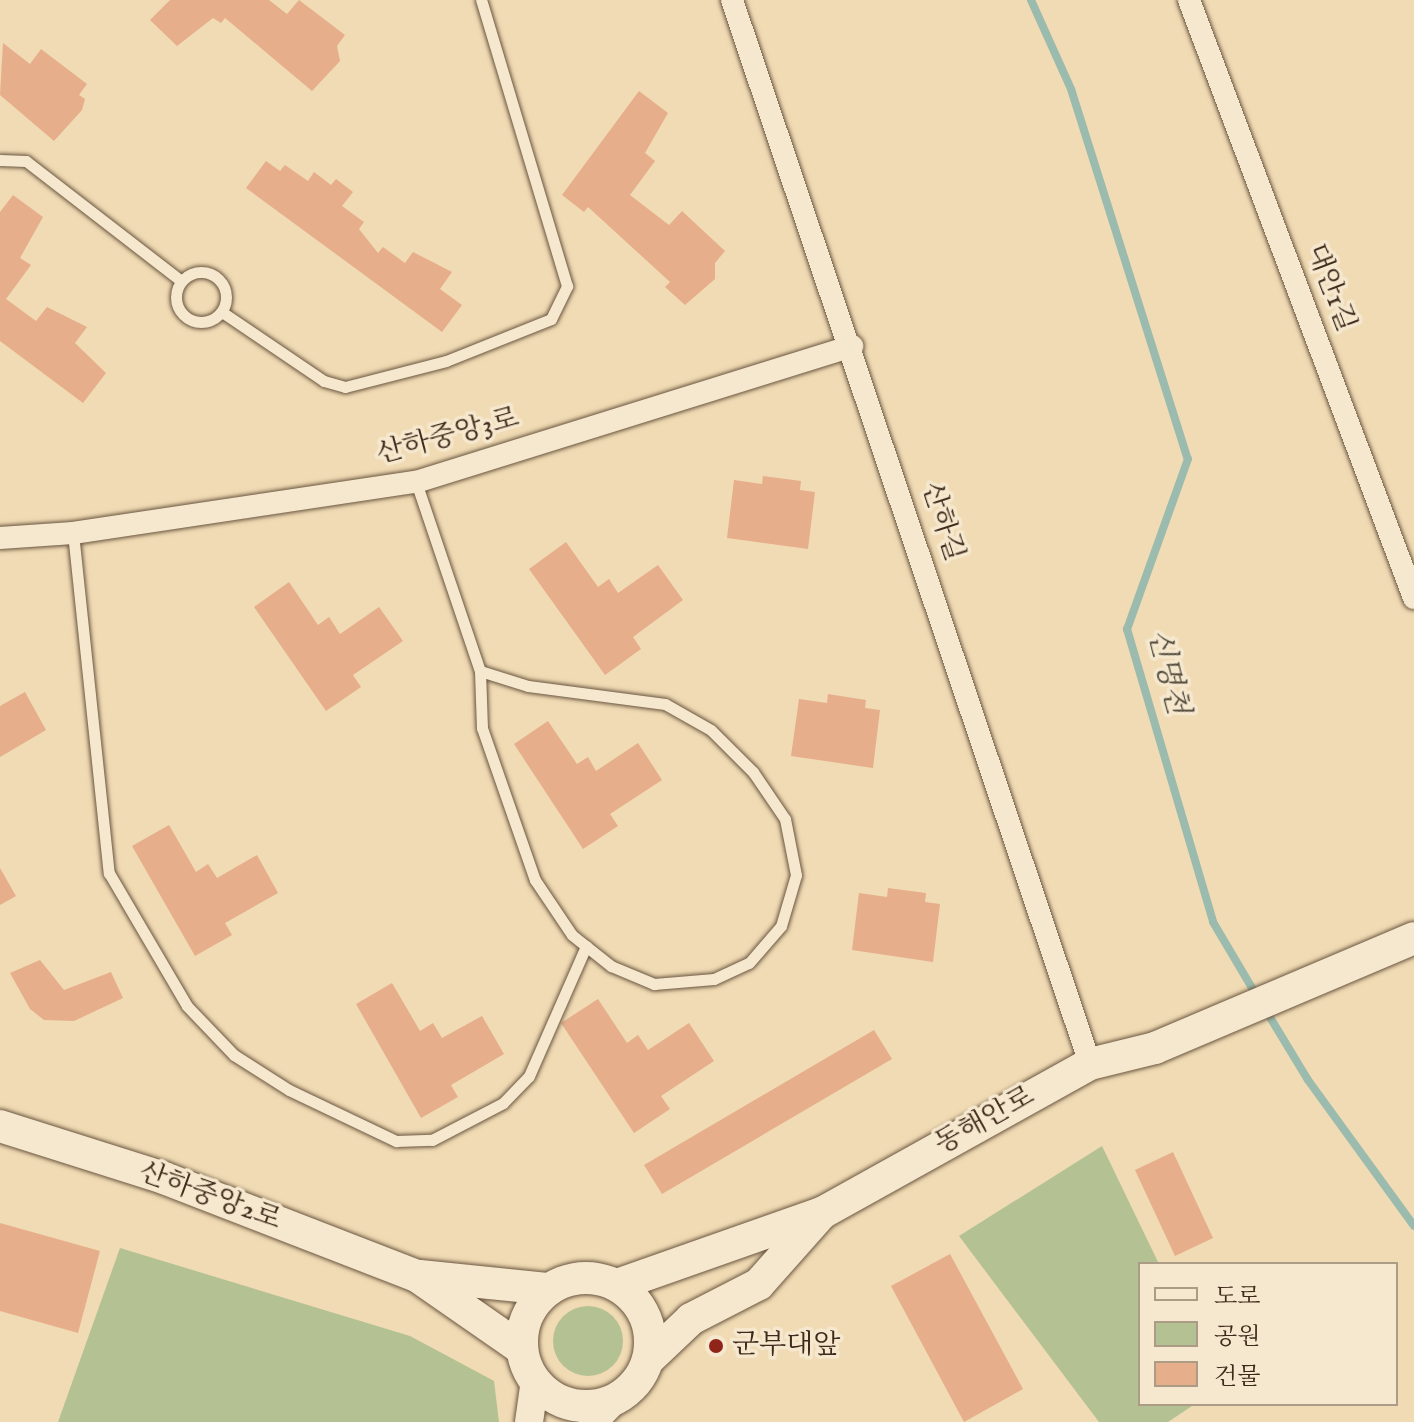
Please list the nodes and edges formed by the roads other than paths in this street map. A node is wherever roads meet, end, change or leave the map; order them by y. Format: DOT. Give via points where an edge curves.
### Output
graph roads {
  1 [pos="481,0"];
  2 [pos="732,0"];
  3 [pos="1189,0"];
  4 [pos="0,160"];
  5 [pos="181,281"];
  6 [pos="222,312"];
  7 [pos="852,346"];
  8 [pos="416,482"];
  9 [pos="73,533"];
  10 [pos="0,538"];
  11 [pos="1414,598"];
  12 [pos="480,671"];
  13 [pos="1414,938"];
  14 [pos="586,946"];
  15 [pos="1090,1064"];
  16 [pos="0,1126"];
  17 [pos="822,1213"];
  18 [pos="417,1276"];
  19 [pos="617,1285"];
  20 [pos="549,1289"];
  21 [pos="522,1349"];
  22 [pos="648,1360"];
  23 [pos="535,1380"];
  24 [pos="604,1411"];
  25 [pos="529,1422"];
  1 -- 6 [label="lane" via="567,286 551,319 446,361 345,387 324,381"];
  2 -- 7 [label="street, 산하길"];
  3 -- 11 [label="street, 대안1길"];
  4 -- 5 [label="lane" via="26,161"];
  5 -- 6 [label="lane" via="202,271 217,276 227,297"];
  5 -- 6 [label="lane" via="177,304 186,317 208,321"];
  7 -- 8 [label="street, 산하중앙3로"];
  7 -- 15 [label="street, 산하길"];
  8 -- 9 [label="street, 산하중앙3로"];
  8 -- 12 [label="lane"];
  9 -- 10 [label="street, 산하중앙3로"];
  9 -- 14 [label="lane" via="109,873 187,1006 234,1055 289,1090 396,1141 432,1140 503,1103 529,1076"];
  12 -- 14 [label="lane" via="482,728 535,880"];
  12 -- 14 [label="lane" via="528,686 665,704 711,730 785,819 796,875 781,926 749,963 714,979 654,984 611,966"];
  13 -- 15 [label="main road, 동해안로" via="1155,1048"];
  15 -- 17 [label="main road, 동해안로"];
  16 -- 18 [label="main road, 산하중앙2로" via="164,1178"];
  17 -- 19 [label="main road, 동해안로"];
  17 -- 22 [label="main road, 동해안로" via="759,1284 691,1319"];
  18 -- 20 [label="main road, 산하중앙2로"];
  18 -- 21 [label="main road, 산하중앙2로"];
  19 -- 20 [label="main road, 동해안로" via="583,1277"];
  19 -- 22 [label="main road" via="646,1317"];
  20 -- 21 [label="main road" via="528,1315"];
  21 -- 23 [label="main road"];
  22 -- 24 [label="main road, 동해안로" via="640,1377"];
  23 -- 24 [label="main road, 동해안로" via="555,1397"];
  23 -- 25 [label="street"];
}
